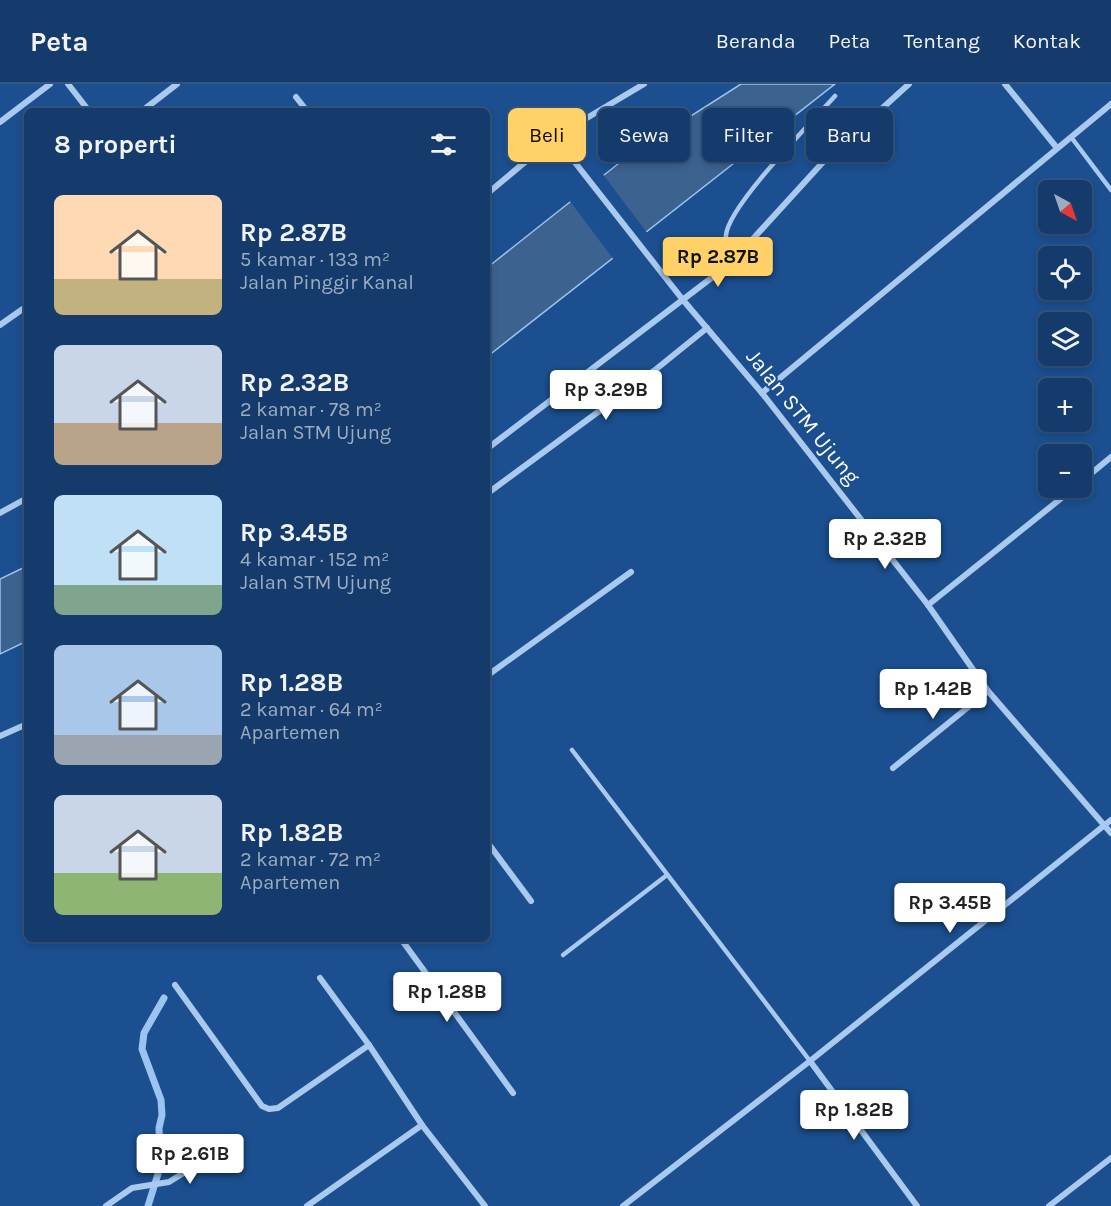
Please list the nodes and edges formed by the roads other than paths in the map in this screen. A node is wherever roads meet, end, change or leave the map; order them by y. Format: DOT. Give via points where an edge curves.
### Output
graph roads {
  1 [pos="50,84"];
  2 [pos="68,84"];
  3 [pos="177,84"];
  4 [pos="644,84"];
  5 [pos="909,84"];
  6 [pos="1005,84"];
  7 [pos="835,96"];
  8 [pos="296,97"];
  9 [pos="1111,104"];
  10 [pos="87,108"];
  11 [pos="146,108"];
  12 [pos="305,108"];
  13 [pos="586,118"];
  14 [pos="0,122"];
  15 [pos="1071,137"];
  16 [pos="1057,148"];
  17 [pos="524,162"];
  18 [pos="574,162"];
  19 [pos="1111,190"];
  20 [pos="490,191"];
  21 [pos="731,263"];
  22 [pos="683,300"];
  23 [pos="24,308"];
  24 [pos="0,325"];
  25 [pos="707,328"];
  26 [pos="762,393"];
  27 [pos="490,446"];
  28 [pos="1111,457"];
  29 [pos="1092,473"];
  30 [pos="490,492"];
  31 [pos="1062,498"];
  32 [pos="24,500"];
  33 [pos="0,513"];
  34 [pos="631,572"];
  35 [pos="928,605"];
  36 [pos="490,674"];
  37 [pos="988,691"];
  38 [pos="24,724"];
  39 [pos="0,735"];
  40 [pos="572,750"];
  41 [pos="894,768"];
  42 [pos="1111,820"];
  43 [pos="1104,825"];
  44 [pos="1111,833"];
  45 [pos="490,846"];
  46 [pos="667,875"];
  47 [pos="531,901"];
  48 [pos="403,942"];
  49 [pos="562,955"];
  50 [pos="320,978"];
  51 [pos="174,985"];
  52 [pos="369,1045"];
  53 [pos="810,1061"];
  54 [pos="513,1093"];
  55 [pos="422,1125"];
  56 [pos="1111,1158"];
  57 [pos="198,1164"];
  58 [pos="106,1206"];
  59 [pos="307,1206"];
  60 [pos="485,1206"];
  61 [pos="623,1206"];
  62 [pos="917,1206"];
  63 [pos="1049,1206"];
  1 -- 14 [label="street"];
  2 -- 10 [label="street"];
  3 -- 11 [label="street"];
  4 -- 13 [label="street"];
  5 -- 21 [label="street" via="824,161"];
  6 -- 16 [label="street"];
  7 -- 21 [label="lane" via="738,209 726,237"];
  8 -- 12 [label="street"];
  9 -- 15 [label="street"];
  15 -- 16 [label="street"];
  15 -- 19 [label="lane"];
  16 -- 26 [label="street"];
  17 -- 20 [label="street"];
  18 -- 22 [label="street, Jalan STM Ujung"];
  21 -- 22 [label="street"];
  22 -- 25 [label="street, Jalan STM Ujung"];
  22 -- 27 [label="street"];
  23 -- 24 [label="street"];
  25 -- 26 [label="street, Jalan STM Ujung"];
  25 -- 30 [label="street"];
  26 -- 35 [label="street, Jalan STM Ujung"];
  28 -- 29 [label="street"];
  31 -- 35 [label="street"];
  32 -- 33 [label="street"];
  34 -- 36 [label="street"];
  35 -- 37 [label="street, Jalan STM Ujung"];
  37 -- 41 [label="street"];
  37 -- 43 [label="street, Jalan STM Ujung"];
  38 -- 39 [label="street"];
  40 -- 46 [label="lane"];
  42 -- 43 [label="street"];
  43 -- 44 [label="street, Jalan STM Ujung"];
  43 -- 53 [label="street"];
  45 -- 47 [label="street"];
  46 -- 49 [label="lane"];
  46 -- 53 [label="lane"];
  48 -- 54 [label="street"];
  50 -- 52 [label="street"];
  51 -- 52 [label="street" via="262,1106 269,1109 278,1108"];
  52 -- 55 [label="street"];
  53 -- 61 [label="street"];
  53 -- 62 [label="street"];
  55 -- 59 [label="street"];
  55 -- 60 [label="street"];
  56 -- 63 [label="street"];
  57 -- 58 [label="street" via="169,1182 132,1188"];
}
